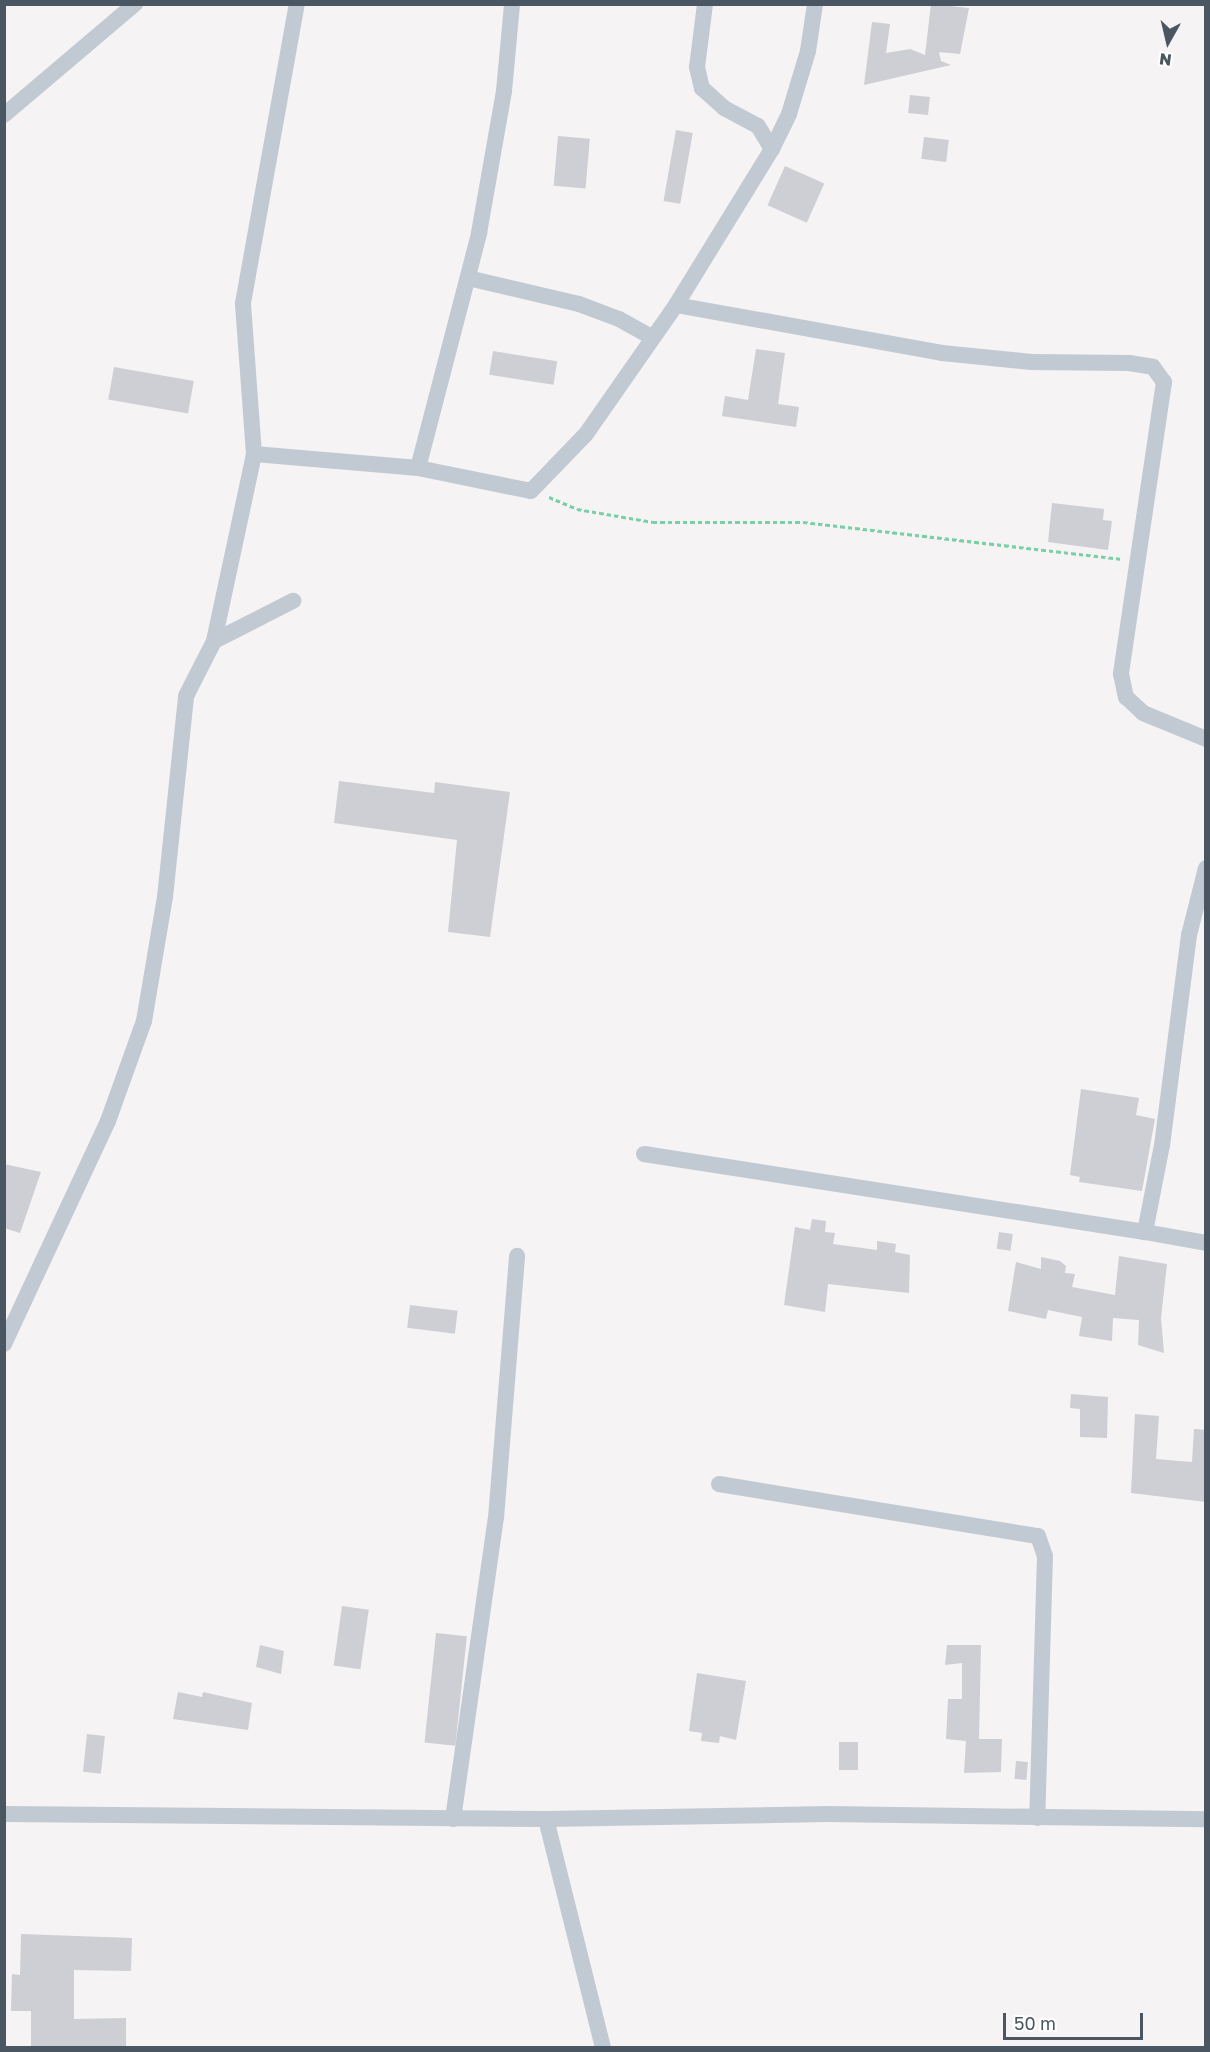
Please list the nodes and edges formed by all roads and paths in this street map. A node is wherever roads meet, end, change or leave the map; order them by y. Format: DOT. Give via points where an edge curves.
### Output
graph roads {
  1 [pos="135,4"];
  2 [pos="297,4"];
  3 [pos="512,4"];
  4 [pos="705,4"];
  5 [pos="815,4"];
  6 [pos="4,115"];
  7 [pos="772,149"];
  8 [pos="468,278"];
  9 [pos="676,305"];
  10 [pos="651,337"];
  11 [pos="255,454"];
  12 [pos="418,468"];
  13 [pos="531,491"];
  14 [pos="1138,560"];
  15 [pos="293,601"];
  16 [pos="214,641"];
  17 [pos="1206,739"];
  18 [pos="1206,868"];
  19 [pos="644,1154"];
  20 [pos="1145,1232"];
  21 [pos="1206,1243"];
  22 [pos="517,1256"];
  23 [pos="4,1344"];
  24 [pos="719,1484"];
  25 [pos="4,1814"];
  26 [pos="1037,1818"];
  27 [pos="453,1819"];
  28 [pos="546,1819"];
  29 [pos="1206,1819"];
  30 [pos="603,2048"];
  1 -- 6 [label="street"];
  2 -- 11 [label="street" via="243,303"];
  3 -- 8 [label="street" via="504,91"];
  4 -- 7 [label="street" via="698,67 702,88 724,108 758,126"];
  5 -- 7 [label="street" via="805,61"];
  7 -- 9 [label="street"];
  8 -- 10 [label="street" via="579,304 620,319"];
  8 -- 12 [label="street"];
  9 -- 10 [label="street"];
  9 -- 14 [label="street" via="942,353 1032,363 1129,363 1153,367 1164,382"];
  10 -- 13 [label="street" via="586,434"];
  11 -- 12 [label="street"];
  11 -- 16 [label="street"];
  12 -- 13 [label="street"];
  13 -- 14 [label="path" via="578,509 653,522 803,522"];
  14 -- 17 [label="street" via="1121,674 1126,697 1143,712"];
  15 -- 16 [label="street"];
  16 -- 23 [label="street" via="186,696 165,897 144,1021 108,1121"];
  18 -- 20 [label="street" via="1189,935 1162,1145"];
  19 -- 20 [label="street"];
  20 -- 21 [label="street"];
  22 -- 27 [label="street" via="496,1518"];
  24 -- 26 [label="street" via="1038,1536 1045,1556"];
  25 -- 27 [label="street"];
  26 -- 28 [label="street" via="828,1814"];
  26 -- 29 [label="street"];
  27 -- 28 [label="street"];
  28 -- 30 [label="street"];
}
